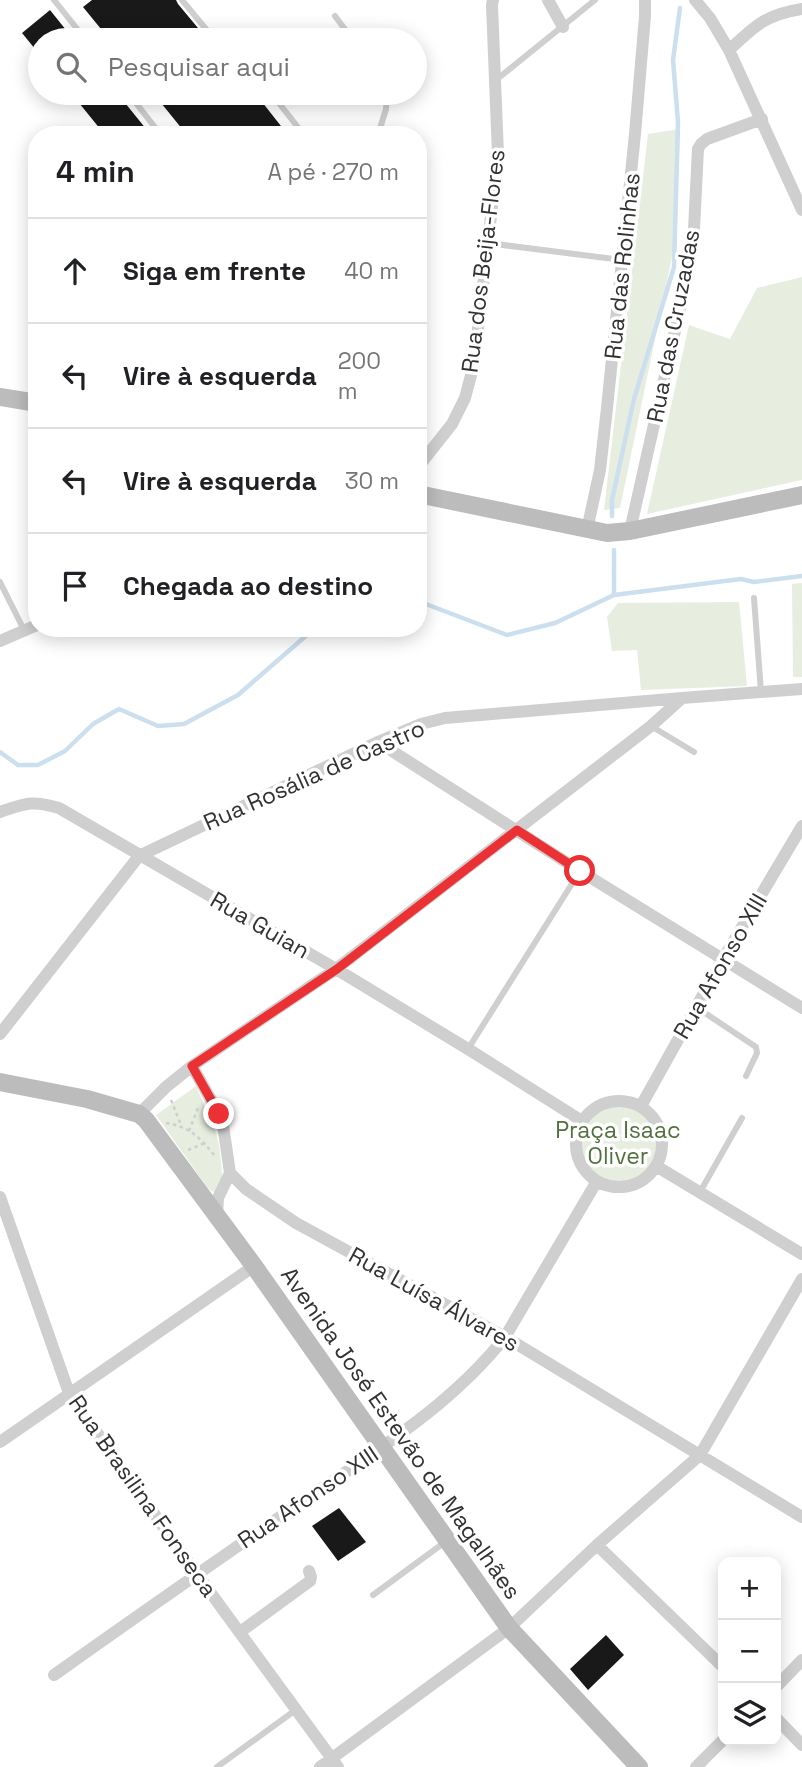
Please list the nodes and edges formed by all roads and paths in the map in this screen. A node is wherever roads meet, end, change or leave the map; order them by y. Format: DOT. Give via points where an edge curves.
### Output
graph roads {
  1 [pos="54,0"];
  2 [pos="183,0"];
  3 [pos="493,0"];
  4 [pos="548,0"];
  5 [pos="595,0"];
  6 [pos="645,0"];
  7 [pos="695,0"];
  8 [pos="802,9"];
  9 [pos="335,16"];
  10 [pos="563,27"];
  11 [pos="76,28"];
  12 [pos="205,28"];
  13 [pos="344,28"];
  14 [pos="729,50"];
  15 [pos="494,82"];
  16 [pos="137,105"];
  17 [pos="280,105"];
  18 [pos="386,105"];
  19 [pos="762,119"];
  20 [pos="154,126"];
  21 [pos="296,126"];
  22 [pos="380,126"];
  23 [pos="802,211"];
  24 [pos="487,243"];
  25 [pos="622,260"];
  26 [pos="0,397"];
  27 [pos="28,402"];
  28 [pos="427,454"];
  29 [pos="802,495"];
  30 [pos="427,496"];
  31 [pos="587,530"];
  32 [pos="630,531"];
  33 [pos="0,582"];
  34 [pos="754,598"];
  35 [pos="28,625"];
  36 [pos="28,629"];
  37 [pos="0,641"];
  38 [pos="802,689"];
  39 [pos="761,692"];
  40 [pos="682,698"];
  41 [pos="651,726"];
  42 [pos="378,742"];
  43 [pos="694,752"];
  44 [pos="0,812"];
  45 [pos="802,826"];
  46 [pos="517,830"];
  47 [pos="139,856"];
  48 [pos="580,871"];
  49 [pos="723,959"];
  50 [pos="337,969"];
  51 [pos="696,1007"];
  52 [pos="802,1008"];
  53 [pos="0,1034"];
  54 [pos="468,1049"];
  55 [pos="192,1066"];
  56 [pos="746,1076"];
  57 [pos="0,1082"];
  58 [pos="166,1087"];
  59 [pos="205,1090"];
  60 [pos="641,1106"];
  61 [pos="142,1117"];
  62 [pos="743,1118"];
  63 [pos="582,1121"];
  64 [pos="181,1125"];
  65 [pos="189,1131"];
  66 [pos="656,1166"];
  67 [pos="230,1173"];
  68 [pos="597,1181"];
  69 [pos="700,1192"];
  70 [pos="0,1201"];
  71 [pos="217,1217"];
  72 [pos="802,1254"];
  73 [pos="254,1266"];
  74 [pos="802,1279"];
  75 [pos="505,1337"];
  76 [pos="69,1393"];
  77 [pos="0,1442"];
  78 [pos="381,1447"];
  79 [pos="699,1455"];
  80 [pos="802,1517"];
  81 [pos="446,1541"];
  82 [pos="597,1545"];
  83 [pos="309,1571"];
  84 [pos="197,1573"];
  85 [pos="373,1595"];
  86 [pos="509,1628"];
  87 [pos="240,1633"];
  88 [pos="802,1660"];
  89 [pos="718,1662"];
  90 [pos="54,1675"];
  91 [pos="780,1683"];
  92 [pos="297,1709"];
  93 [pos="781,1723"];
  94 [pos="718,1745"];
  95 [pos="802,1745"];
  96 [pos="335,1762"];
  97 [pos="217,1767"];
  98 [pos="320,1767"];
  99 [pos="639,1767"];
  100 [pos="696,1767"];
  1 -- 11 [label="lane"];
  2 -- 12 [label="lane"];
  3 -- 15 [label="street, Rua dos Beija-Flores"];
  4 -- 10 [label="street"];
  5 -- 10 [label="lane"];
  6 -- 25 [label="street, Rua das Rolinhas"];
  7 -- 14 [label="street"];
  8 -- 14 [label="street" via="781,12 759,23"];
  9 -- 13 [label="lane"];
  10 -- 15 [label="lane"];
  14 -- 19 [label="street"];
  15 -- 24 [label="street, Rua dos Beija-Flores" via="498,155"];
  16 -- 20 [label="lane"];
  17 -- 21 [label="lane"];
  18 -- 22 [label="lane"];
  19 -- 23 [label="street"];
  19 -- 32 [label="street, Rua das Cruzadas" via="707,139 698,149 691,260"];
  24 -- 25 [label="lane"];
  24 -- 28 [label="street, Rua dos Beija-Flores" via="474,364 465,398 452,424"];
  25 -- 31 [label="street, Rua das Rolinhas" via="600,470"];
  26 -- 27 [label="street"];
  29 -- 32 [label="street"];
  30 -- 31 [label="street"];
  31 -- 32 [label="street"];
  33 -- 35 [label="lane" via="17,615"];
  34 -- 39 [label="lane"];
  36 -- 37 [label="street"];
  38 -- 39 [label="street, Rua Rosália de Castro"];
  39 -- 40 [label="street, Rua Rosália de Castro"];
  40 -- 41 [label="street"];
  40 -- 42 [label="street, Rua Rosália de Castro" via="445,719"];
  41 -- 43 [label="lane"];
  41 -- 46 [label="street"];
  42 -- 46 [label="street"];
  42 -- 47 [label="street, Rua Rosália de Castro"];
  44 -- 47 [label="street, Rua Guian" via="23,804 50,805"];
  45 -- 49 [label="street, Rua Afonso XIII"];
  46 -- 48 [label="street"];
  46 -- 50 [label="street"];
  47 -- 50 [label="street, Rua Guian"];
  47 -- 53 [label="street, Rua Rosália de Castro"];
  48 -- 49 [label="street"];
  48 -- 54 [label="lane"];
  49 -- 51 [label="street, Rua Afonso XIII"];
  49 -- 52 [label="street"];
  50 -- 54 [label="street, Rua Guian"];
  50 -- 55 [label="street"];
  51 -- 56 [label="lane" via="756,1047"];
  51 -- 60 [label="street, Rua Afonso XIII"];
  54 -- 63 [label="street, Rua Guian"];
  55 -- 58 [label="street"];
  55 -- 59 [label="street"];
  57 -- 61 [label="street" via="87,1099"];
  58 -- 61 [label="street"];
  58 -- 64 [label="path"];
  59 -- 65 [label="path"];
  59 -- 67 [label="street" via="223,1125"];
  60 -- 63 [label="street" via="629,1101 602,1104"];
  60 -- 66 [label="street" via="659,1126 661,1153"];
  61 -- 64 [label="path"];
  61 -- 71 [label="street, Avenida José Estevão de Magalhães"];
  62 -- 69 [label="lane"];
  63 -- 68 [label="street" via="576,1147 579,1161"];
  64 -- 65 [label="path"];
  65 -- 67 [label="path"];
  66 -- 68 [label="street" via="636,1184 609,1186"];
  66 -- 69 [label="street"];
  67 -- 71 [label="street" via="218,1198"];
  67 -- 75 [label="street, Rua Luísa Álvares" via="296,1223"];
  68 -- 75 [label="street, Rua Afonso XIII"];
  69 -- 72 [label="street"];
  70 -- 76 [label="street, Rua Brasilina Fonseca"];
  71 -- 73 [label="street, Avenida José Estevão de Magalhães"];
  73 -- 76 [label="street"];
  73 -- 78 [label="street, Avenida José Estevão de Magalhães"];
  74 -- 79 [label="street"];
  75 -- 78 [label="street, Rua Afonso XIII" via="461,1384"];
  75 -- 79 [label="street, Rua Luísa Álvares"];
  76 -- 77 [label="street"];
  76 -- 84 [label="street, Rua Brasilina Fonseca"];
  78 -- 81 [label="street, Avenida José Estevão de Magalhães"];
  78 -- 84 [label="street, Rua Afonso XIII"];
  79 -- 80 [label="street, Rua Luísa Álvares"];
  79 -- 82 [label="street"];
  81 -- 85 [label="lane"];
  81 -- 86 [label="street, Avenida José Estevão de Magalhães"];
  82 -- 86 [label="street"];
  82 -- 89 [label="street"];
  83 -- 87 [label="street" via="310,1581"];
  84 -- 87 [label="street, Rua Brasilina Fonseca"];
  84 -- 90 [label="street, Rua Afonso XIII"];
  86 -- 96 [label="street"];
  86 -- 99 [label="street, Avenida José Estevão de Magalhães"];
  87 -- 92 [label="street, Rua Brasilina Fonseca"];
  88 -- 91 [label="street"];
  92 -- 96 [label="street, Rua Brasilina Fonseca"];
  92 -- 97 [label="lane"];
  93 -- 95 [label="street"];
  94 -- 100 [label="street"];
  96 -- 98 [label="street"];
}
